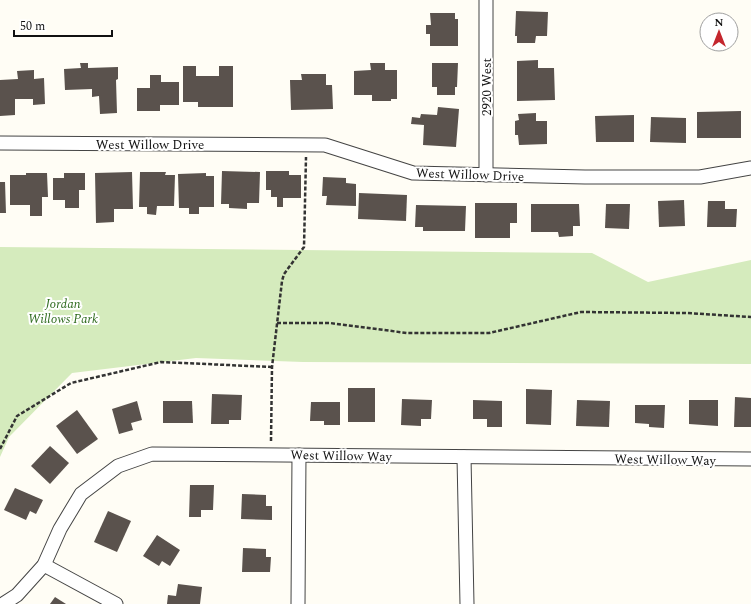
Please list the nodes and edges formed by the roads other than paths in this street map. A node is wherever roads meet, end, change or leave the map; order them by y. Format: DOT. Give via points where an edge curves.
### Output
graph roads {
  1 [pos="486,0"];
  2 [pos="0,143"];
  3 [pos="751,168"];
  4 [pos="486,175"];
  5 [pos="299,455"];
  6 [pos="464,457"];
  7 [pos="751,459"];
  8 [pos="44,565"];
  9 [pos="3,604"];
  10 [pos="116,604"];
  11 [pos="298,604"];
  12 [pos="467,604"];
  1 -- 4 [label="street, 2920 West"];
  2 -- 4 [label="street, West Willow Drive" via="325,145 413,173"];
  3 -- 4 [label="street, West Willow Drive" via="700,177"];
  5 -- 6 [label="street, West Willow Way"];
  5 -- 8 [label="street, West Willow Way" via="152,454 118,466 81,494 60,529"];
  5 -- 11 [label="street"];
  6 -- 7 [label="street, West Willow Way"];
  6 -- 12 [label="street"];
  8 -- 9 [label="street, West Willow Way" via="17,595"];
  8 -- 10 [label="street"];
}
